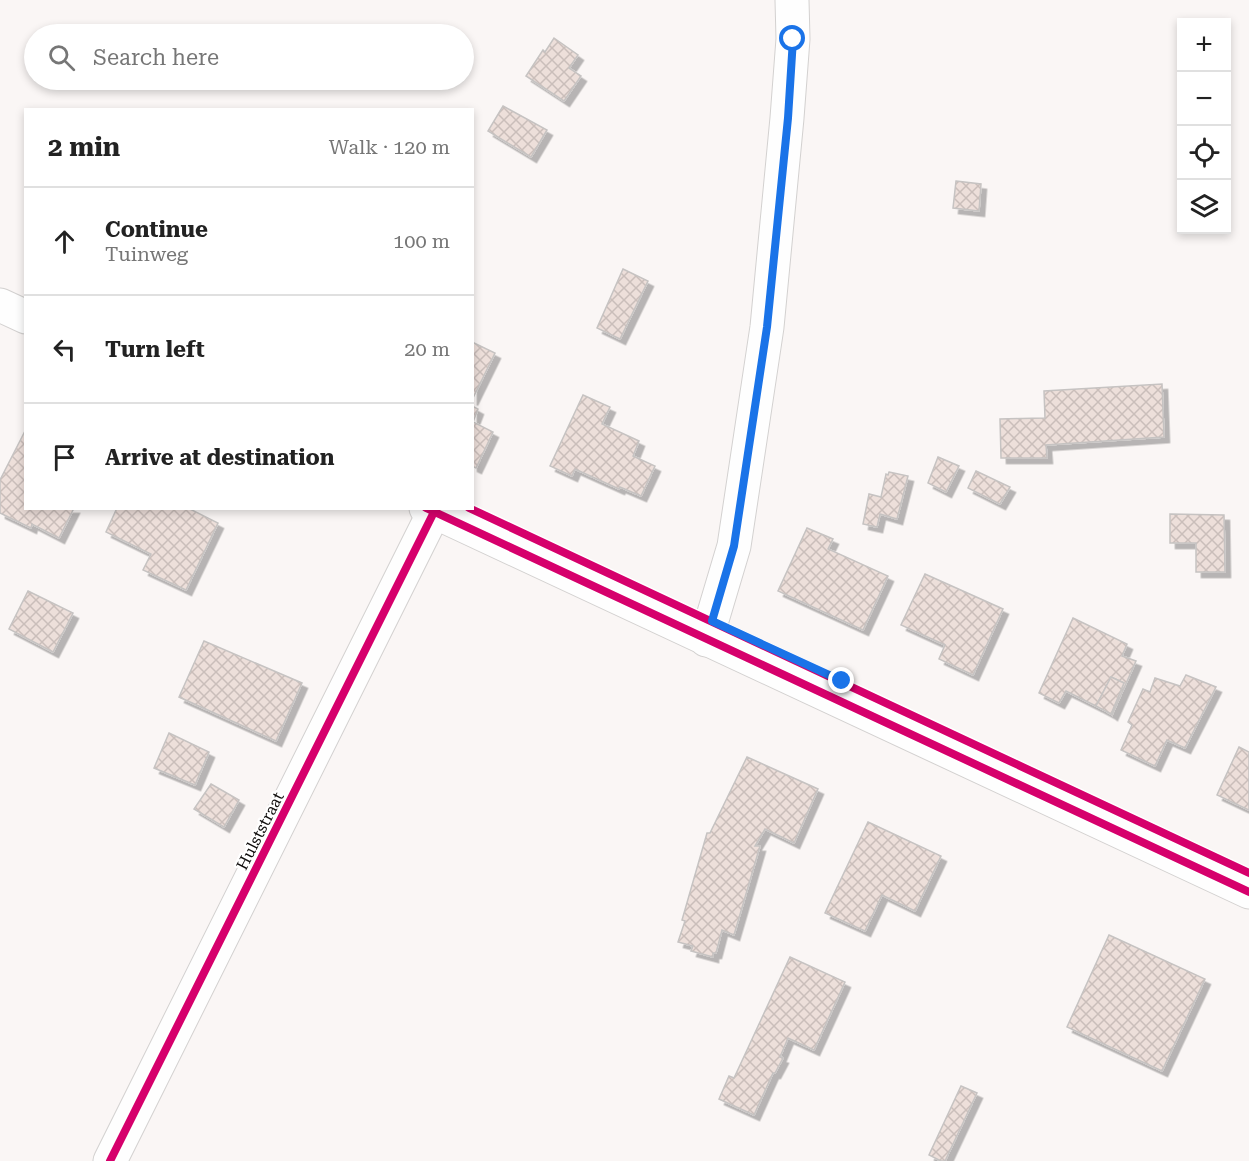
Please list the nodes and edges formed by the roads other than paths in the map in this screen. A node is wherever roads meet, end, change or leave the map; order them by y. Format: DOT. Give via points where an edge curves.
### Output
graph roads {
  1 [pos="792,0"];
  2 [pos="0,305"];
  3 [pos="24,316"];
  4 [pos="430,510"];
  5 [pos="706,640"];
  6 [pos="1249,891"];
  7 [pos="110,1161"];
  1 -- 5 [label="street" via="788,118 767,327 734,546"];
  2 -- 3 [label="street"];
  4 -- 5 [label="street"];
  4 -- 7 [label="street, Hulststraat"];
  5 -- 6 [label="street"];
}
